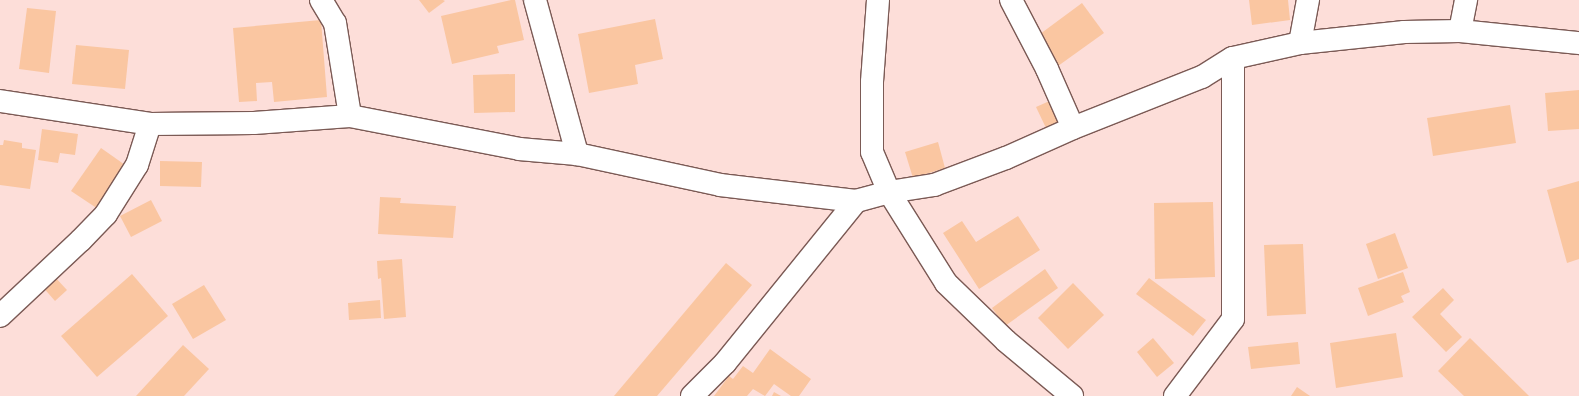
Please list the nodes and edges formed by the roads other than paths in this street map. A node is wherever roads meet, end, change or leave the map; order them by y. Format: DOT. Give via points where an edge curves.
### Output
graph roads {
  1 [pos="321,0"];
  2 [pos="535,0"];
  3 [pos="878,0"];
  4 [pos="1011,0"];
  5 [pos="1308,0"];
  6 [pos="1466,0"];
  7 [pos="1460,31"];
  8 [pos="1300,43"];
  9 [pos="1579,43"];
  10 [pos="1233,58"];
  11 [pos="0,101"];
  12 [pos="350,116"];
  13 [pos="150,124"];
  14 [pos="1073,128"];
  15 [pos="577,154"];
  16 [pos="889,192"];
  17 [pos="856,201"];
  18 [pos="0,316"];
  19 [pos="692,396"];
  20 [pos="1072,396"];
  21 [pos="1175,396"];
  1 -- 12 [label="street" via="335,23"];
  2 -- 15 [label="street"];
  3 -- 16 [label="street" via="872,82 872,152"];
  4 -- 14 [label="street" via="1047,69"];
  5 -- 8 [label="street"];
  6 -- 7 [label="street"];
  7 -- 8 [label="street" via="1404,32"];
  7 -- 9 [label="street"];
  8 -- 10 [label="street"];
  10 -- 14 [label="street" via="1202,77"];
  10 -- 21 [label="street" via="1232,319"];
  11 -- 13 [label="street"];
  12 -- 13 [label="street" via="254,123"];
  12 -- 15 [label="street" via="519,149"];
  13 -- 18 [label="street" via="137,165 106,214"];
  14 -- 16 [label="street" via="934,186"];
  15 -- 17 [label="street" via="720,185"];
  16 -- 17 [label="street"];
  16 -- 20 [label="street" via="946,283 1006,341"];
  17 -- 19 [label="street" via="725,363"];
}
